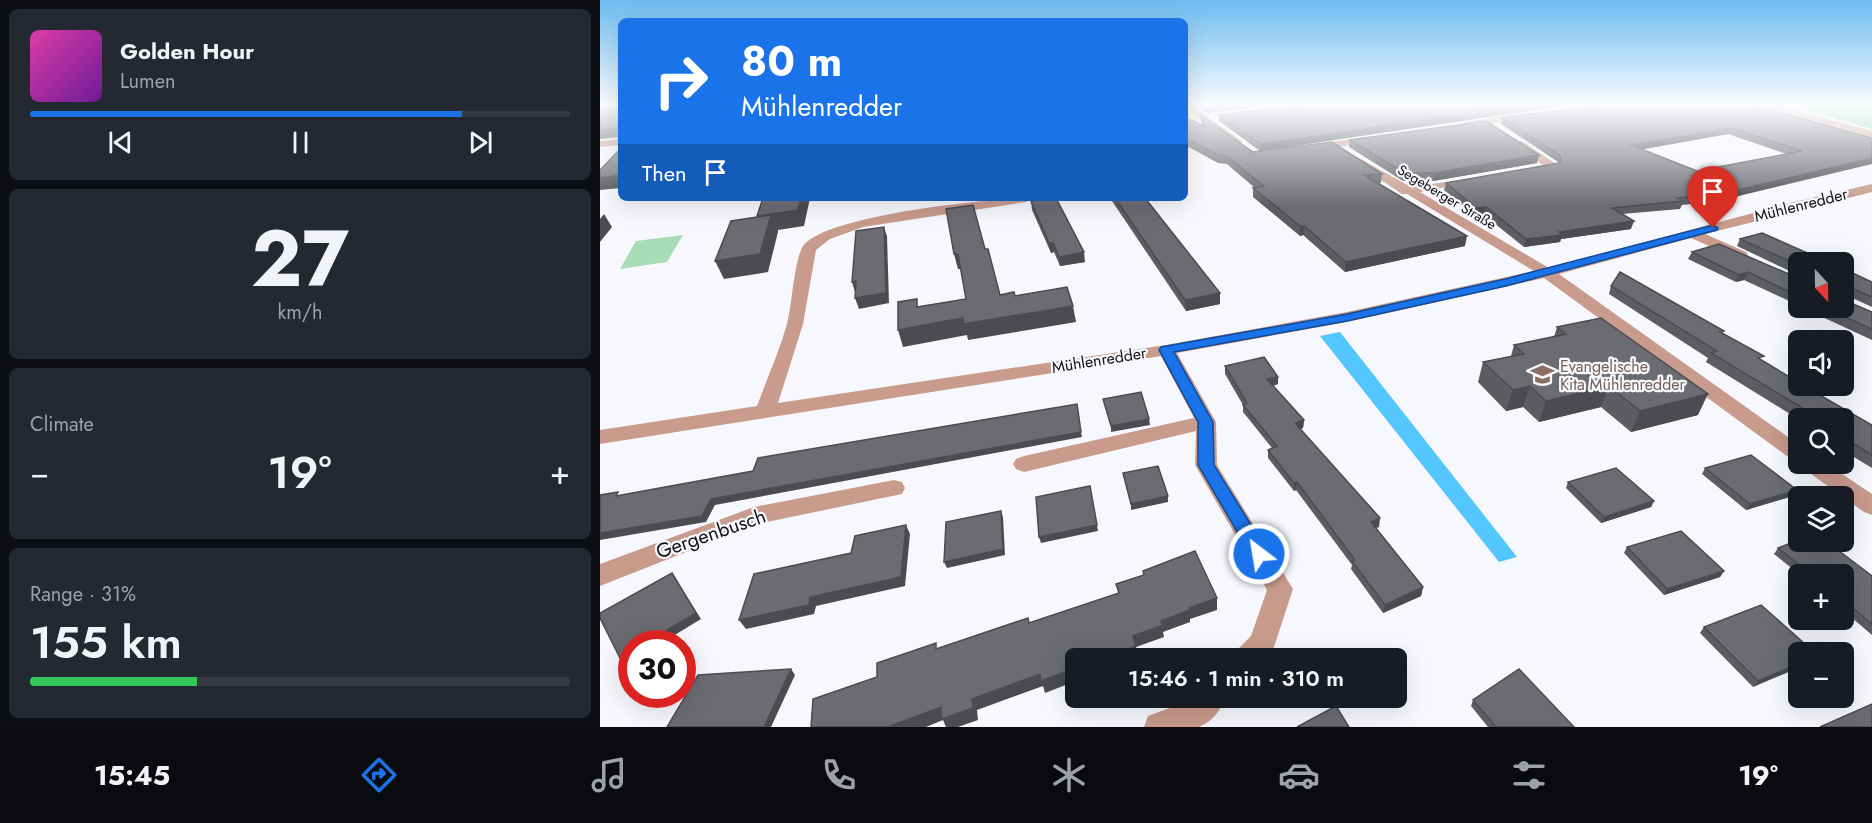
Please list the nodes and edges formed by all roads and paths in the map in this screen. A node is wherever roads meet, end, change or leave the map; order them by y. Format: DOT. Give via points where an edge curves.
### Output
graph roads {
  1 [pos="1236,139"];
  2 [pos="1375,139"];
  3 [pos="1512,139"];
  4 [pos="618,142"];
  5 [pos="600,144"];
  6 [pos="1334,145"];
  7 [pos="1249,150"];
  8 [pos="1301,150"];
  9 [pos="1519,172"];
  10 [pos="1485,178"];
  11 [pos="1872,188"];
  12 [pos="1406,191"];
  13 [pos="1006,201"];
  14 [pos="1693,234"];
  15 [pos="1756,262"];
  16 [pos="1547,273"];
  17 [pos="1166,350"];
  18 [pos="765,412"];
  19 [pos="1206,422"];
  20 [pos="600,437"];
  21 [pos="1788,447"];
  22 [pos="1024,464"];
  23 [pos="1826,474"];
  24 [pos="894,488"];
  25 [pos="1872,506"];
  26 [pos="600,575"];
  27 [pos="1258,648"];
  28 [pos="1203,713"];
  29 [pos="1160,727"];
  1 -- 7 [label="street"];
  2 -- 6 [label="street"];
  3 -- 9 [label="street" via="1552,166"];
  4 -- 5 [label="street"];
  6 -- 8 [label="street"];
  6 -- 12 [label="street, Segeberger Straße"];
  10 -- 12 [label="street"];
  11 -- 14 [label="street, Mühlenredder"];
  12 -- 16 [label="street, Segeberger Straße"];
  13 -- 18 [label="street" via="860,223 825,236 809,248 795,324"];
  14 -- 15 [label="street"];
  14 -- 16 [label="street, Mühlenredder"];
  16 -- 17 [label="street, Mühlenredder" via="1347,317"];
  16 -- 21 [label="street, Segeberger Straße"];
  17 -- 18 [label="street, Mühlenredder"];
  17 -- 19 [label="street"];
  18 -- 20 [label="street, Mühlenredder"];
  19 -- 22 [label="street"];
  19 -- 27 [label="street" via="1206,465 1281,589"];
  23 -- 25 [label="street"];
  24 -- 26 [label="street, Gergenbusch" via="754,516"];
  28 -- 29 [label="street"];
}
